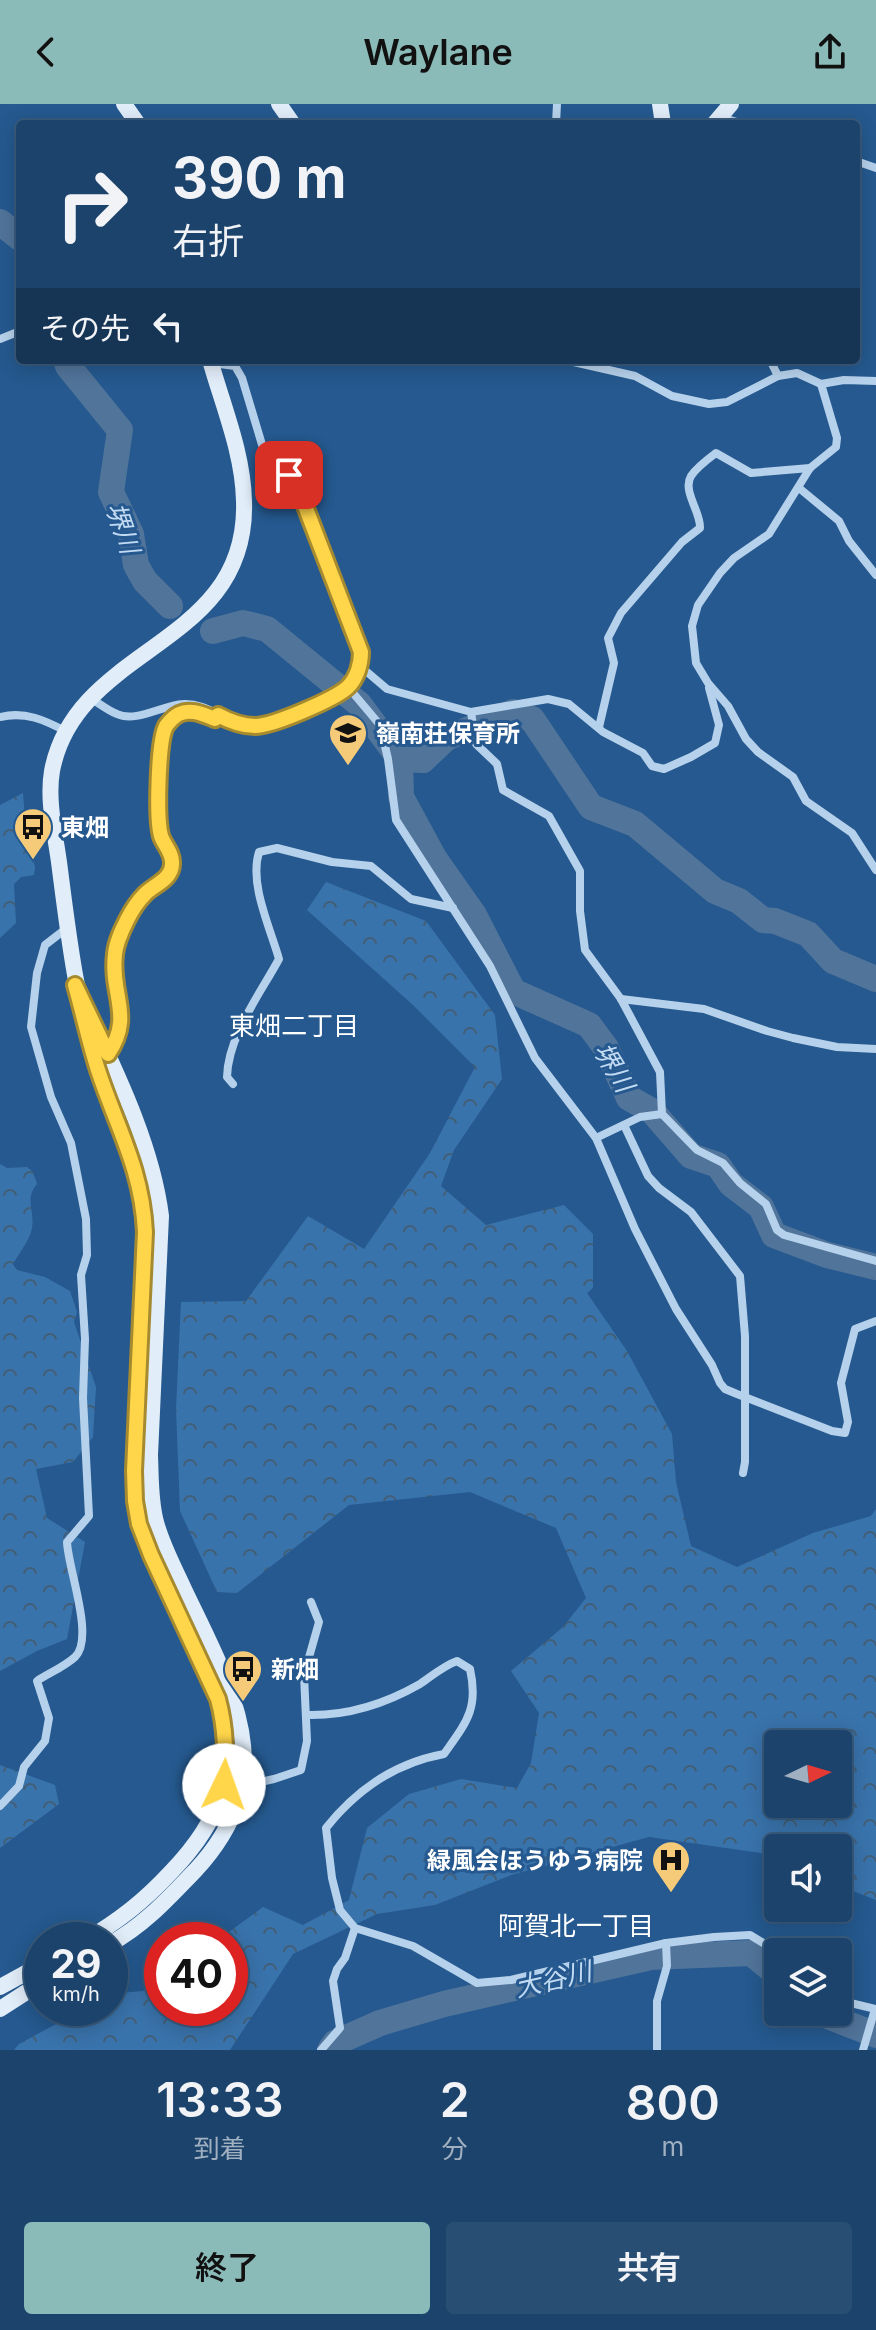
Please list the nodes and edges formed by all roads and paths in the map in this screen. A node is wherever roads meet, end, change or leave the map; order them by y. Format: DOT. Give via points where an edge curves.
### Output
graph roads {
  1 [pos="211,364"];
  2 [pos="222,364"];
  3 [pos="582,364"];
  4 [pos="772,364"];
  5 [pos="778,376"];
  6 [pos="876,381"];
  7 [pos="821,384"];
  8 [pos="810,468"];
  9 [pos="799,488"];
  10 [pos="876,575"];
  11 [pos="360,666"];
  12 [pos="708,683"];
  13 [pos="348,687"];
  14 [pos="90,698"];
  15 [pos="471,712"];
  16 [pos="218,715"];
  17 [pos="0,717"];
  18 [pos="599,727"];
  19 [pos="68,732"];
  20 [pos="874,869"];
  21 [pos="876,879"];
  22 [pos="453,908"];
  23 [pos="67,928"];
  24 [pos="75,985"];
  25 [pos="621,999"];
  26 [pos="876,1049"];
  27 [pos="108,1054"];
  28 [pos="233,1084"];
  29 [pos="662,1114"];
  30 [pos="624,1125"];
  31 [pos="596,1138"];
  32 [pos="876,1261"];
  33 [pos="876,1321"];
  34 [pos="746,1397"];
  35 [pos="743,1473"];
  36 [pos="311,1602"];
  37 [pos="307,1715"];
  38 [pos="242,1786"];
  39 [pos="0,1806"];
  40 [pos="116,1922"];
  41 [pos="355,1928"];
  42 [pos="128,1932"];
  43 [pos="666,1943"];
  44 [pos="764,1944"];
  45 [pos="24,1974"];
  46 [pos="0,1987"];
  47 [pos="24,1994"];
  48 [pos="852,2003"];
  49 [pos="0,2009"];
  50 [pos="876,2009"];
  51 [pos="321,2050"];
  52 [pos="657,2050"];
  53 [pos="863,2050"];
  1 -- 14 [label="street" via="242,475 242,533 232,564 199,613 120,669"];
  2 -- 11 [label="street" via="235,366 242,378 269,468 289,475 297,485 361,652"];
  3 -- 5 [label="street" via="635,376 672,396 709,404 727,402"];
  4 -- 5 [label="street"];
  5 -- 7 [label="street" via="797,373"];
  6 -- 7 [label="street"];
  7 -- 8 [label="street" via="836,447"];
  8 -- 9 [label="street"];
  8 -- 18 [label="street" via="751,473 716,453 690,477 688,489 700,528 621,613 608,638 614,663"];
  9 -- 10 [label="street" via="839,521"];
  9 -- 12 [label="street" via="769,534 734,558 698,605 692,626 696,663"];
  11 -- 13 [label="street"];
  11 -- 15 [label="street" via="387,689"];
  12 -- 18 [label="street" via="719,725 715,743 664,769"];
  12 -- 20 [label="street" via="746,739 793,777 806,801 852,833"];
  13 -- 16 [label="street" via="273,723 254,726"];
  13 -- 22 [label="street" via="380,725 396,820"];
  14 -- 16 [label="street" via="119,716 183,704 200,705"];
  14 -- 19 [label="street"];
  15 -- 18 [label="street" via="548,699 569,704"];
  15 -- 25 [label="street" via="476,744 497,764 503,790 549,816 580,871 585,950"];
  16 -- 27 [label="street" via="215,719 196,712 179,714 167,724 161,741 160,835 173,866 167,878 134,906 120,935 115,953 119,1038"];
  17 -- 19 [label="street" via="14,713 40,718"];
  19 -- 23 [label="street" via="52,771 51,807"];
  20 -- 21 [label="street"];
  22 -- 28 [label="street" via="411,899 371,866 277,848 259,852 255,864 279,959 227,1061 227,1077"];
  22 -- 31 [label="street" via="490,966 535,1058"];
  23 -- 24 [label="street"];
  23 -- 39 [label="street" via="45,945 31,1027 71,1143 86,1219 87,1255 81,1275 89,1516 67,1542 83,1639 77,1656 37,1681 49,1718 45,1741 24,1767 19,1786"];
  24 -- 27 [label="street"];
  24 -- 40 [label="street" via="143,1201 134,1471 139,1524 218,1699 227,1752 224,1785 196,1846 143,1902"];
  25 -- 26 [label="street" via="704,1009 793,1038"];
  25 -- 29 [label="street" via="660,1072"];
  27 -- 38 [label="street" via="158,1189 161,1216 150,1455 156,1522 237,1706 243,1731"];
  29 -- 30 [label="street"];
  29 -- 32 [label="street" via="697,1150 723,1163 766,1204 784,1235"];
  30 -- 31 [label="street"];
  30 -- 34 [label="street" via="648,1176 691,1212 740,1276"];
  31 -- 34 [label="street" via="676,1309 720,1383"];
  33 -- 34 [label="street" via="855,1329 841,1383 845,1433"];
  34 -- 35 [label="street"];
  36 -- 37 [label="street" via="319,1622 304,1675"];
  37 -- 38 [label="street" via="301,1770"];
  37 -- 41 [label="street" via="361,1711 457,1661 470,1669 475,1690 469,1719 444,1754 416,1759 371,1783 326,1828 340,1910"];
  38 -- 42 [label="street" via="223,1838 207,1859"];
  41 -- 43 [label="street" via="413,1946 477,1983 511,1980"];
  41 -- 51 [label="street" via="333,1981 340,2028"];
  43 -- 44 [label="street" via="750,1935"];
  43 -- 52 [label="street" via="667,1966 657,2001"];
  45 -- 46 [label="street"];
  47 -- 49 [label="street"];
  48 -- 50 [label="street"];
  50 -- 53 [label="street"];
}
